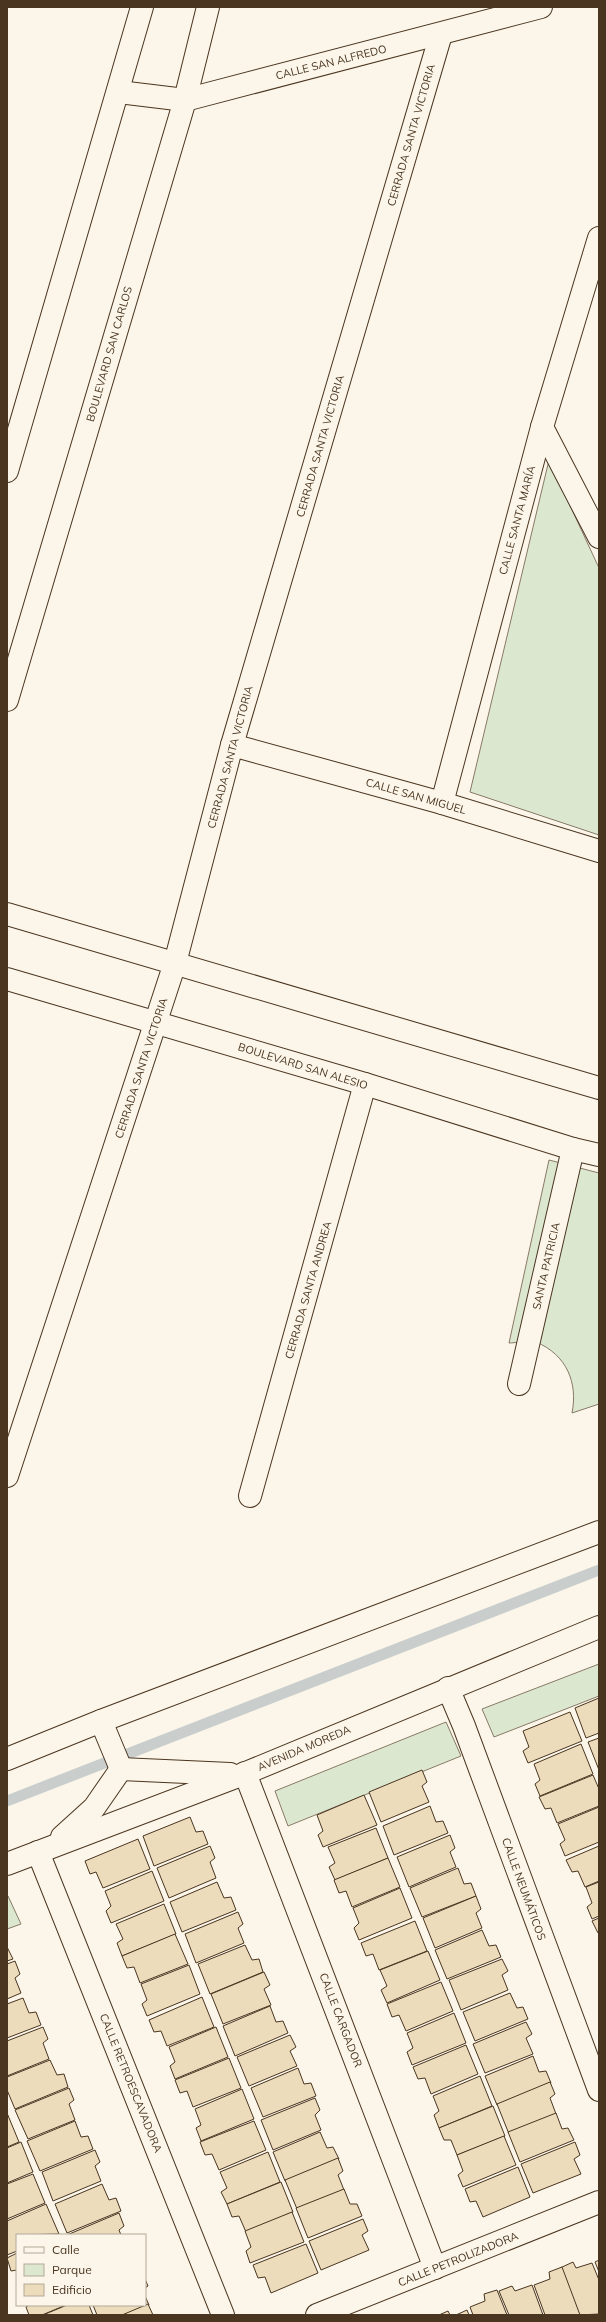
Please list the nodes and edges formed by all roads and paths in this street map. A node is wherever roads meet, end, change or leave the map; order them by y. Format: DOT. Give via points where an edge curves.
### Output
graph roads {
  1 [pos="142,7"];
  2 [pos="208,7"];
  3 [pos="541,7"];
  4 [pos="441,34"];
  5 [pos="119,92"];
  6 [pos="184,100"];
  7 [pos="599,238"];
  8 [pos="542,427"];
  9 [pos="7,471"];
  10 [pos="599,537"];
  11 [pos="7,700"];
  12 [pos="232,746"];
  13 [pos="442,803"];
  14 [pos="599,851"];
  15 [pos="7,914"];
  16 [pos="175,963"];
  17 [pos="7,979"];
  18 [pos="156,1022"];
  19 [pos="365,1084"];
  20 [pos="599,1088"];
  21 [pos="573,1148"];
  22 [pos="599,1155"];
  23 [pos="518,1384"];
  24 [pos="7,1476"];
  25 [pos="250,1496"];
  26 [pos="599,1532"];
  27 [pos="599,1627"];
  28 [pos="448,1688"];
  29 [pos="101,1721"];
  30 [pos="7,1759"];
  31 [pos="121,1769"];
  32 [pos="243,1774"];
  33 [pos="44,1849"];
  34 [pos="7,1864"];
  35 [pos="599,2090"];
  36 [pos="599,2202"];
  37 [pos="435,2268"];
  38 [pos="223,2315"];
  39 [pos="317,2315"];
  1 -- 5 [label="street"];
  2 -- 6 [label="street, BOULEVARD SAN CARLOS"];
  3 -- 4 [label="street, CALLE SAN ALFREDO"];
  4 -- 6 [label="street, CALLE SAN ALFREDO"];
  4 -- 12 [label="street, CERRADA SANTA VICTORIA"];
  5 -- 6 [label="street, CALLE SAN ALFREDO"];
  5 -- 9 [label="street"];
  6 -- 11 [label="street, BOULEVARD SAN CARLOS"];
  7 -- 8 [label="street, CALLE SANTA MARÍA"];
  8 -- 10 [label="street"];
  8 -- 13 [label="street, CALLE SANTA MARÍA"];
  12 -- 13 [label="street, CALLE SAN MIGUEL"];
  12 -- 16 [label="street, CERRADA SANTA VICTORIA"];
  13 -- 14 [label="street, CALLE SAN MIGUEL"];
  15 -- 16 [label="street"];
  16 -- 18 [label="street, CERRADA SANTA VICTORIA"];
  16 -- 20 [label="street"];
  17 -- 18 [label="street, BOULEVARD SAN ALESIO"];
  18 -- 19 [label="street, BOULEVARD SAN ALESIO"];
  18 -- 24 [label="street, CERRADA SANTA VICTORIA"];
  19 -- 21 [label="street, BOULEVARD SAN ALESIO"];
  19 -- 25 [label="street, CERRADA SANTA ANDREA"];
  21 -- 22 [label="street, BOULEVARD SAN ALESIO"];
  21 -- 23 [label="street, SANTA PATRICIA"];
  26 -- 29 [label="street"];
  27 -- 28 [label="street, AVENIDA MOREDA"];
  28 -- 32 [label="street, AVENIDA MOREDA"];
  28 -- 35 [label="street, CALLE NEUMÁTICOS"];
  29 -- 30 [label="street"];
  29 -- 31 [label="street"];
  31 -- 32 [label="street" via="190,1774"];
  31 -- 33 [label="street" via="94,1808"];
  32 -- 33 [label="street, AVENIDA MOREDA"];
  32 -- 37 [label="street, CALLE CARGADOR"];
  33 -- 34 [label="street, AVENIDA MOREDA"];
  33 -- 38 [label="street, CALLE RETROESCAVADORA"];
  36 -- 37 [label="street, CALLE PETROLIZADORA"];
  37 -- 39 [label="street, CALLE PETROLIZADORA"];
}
